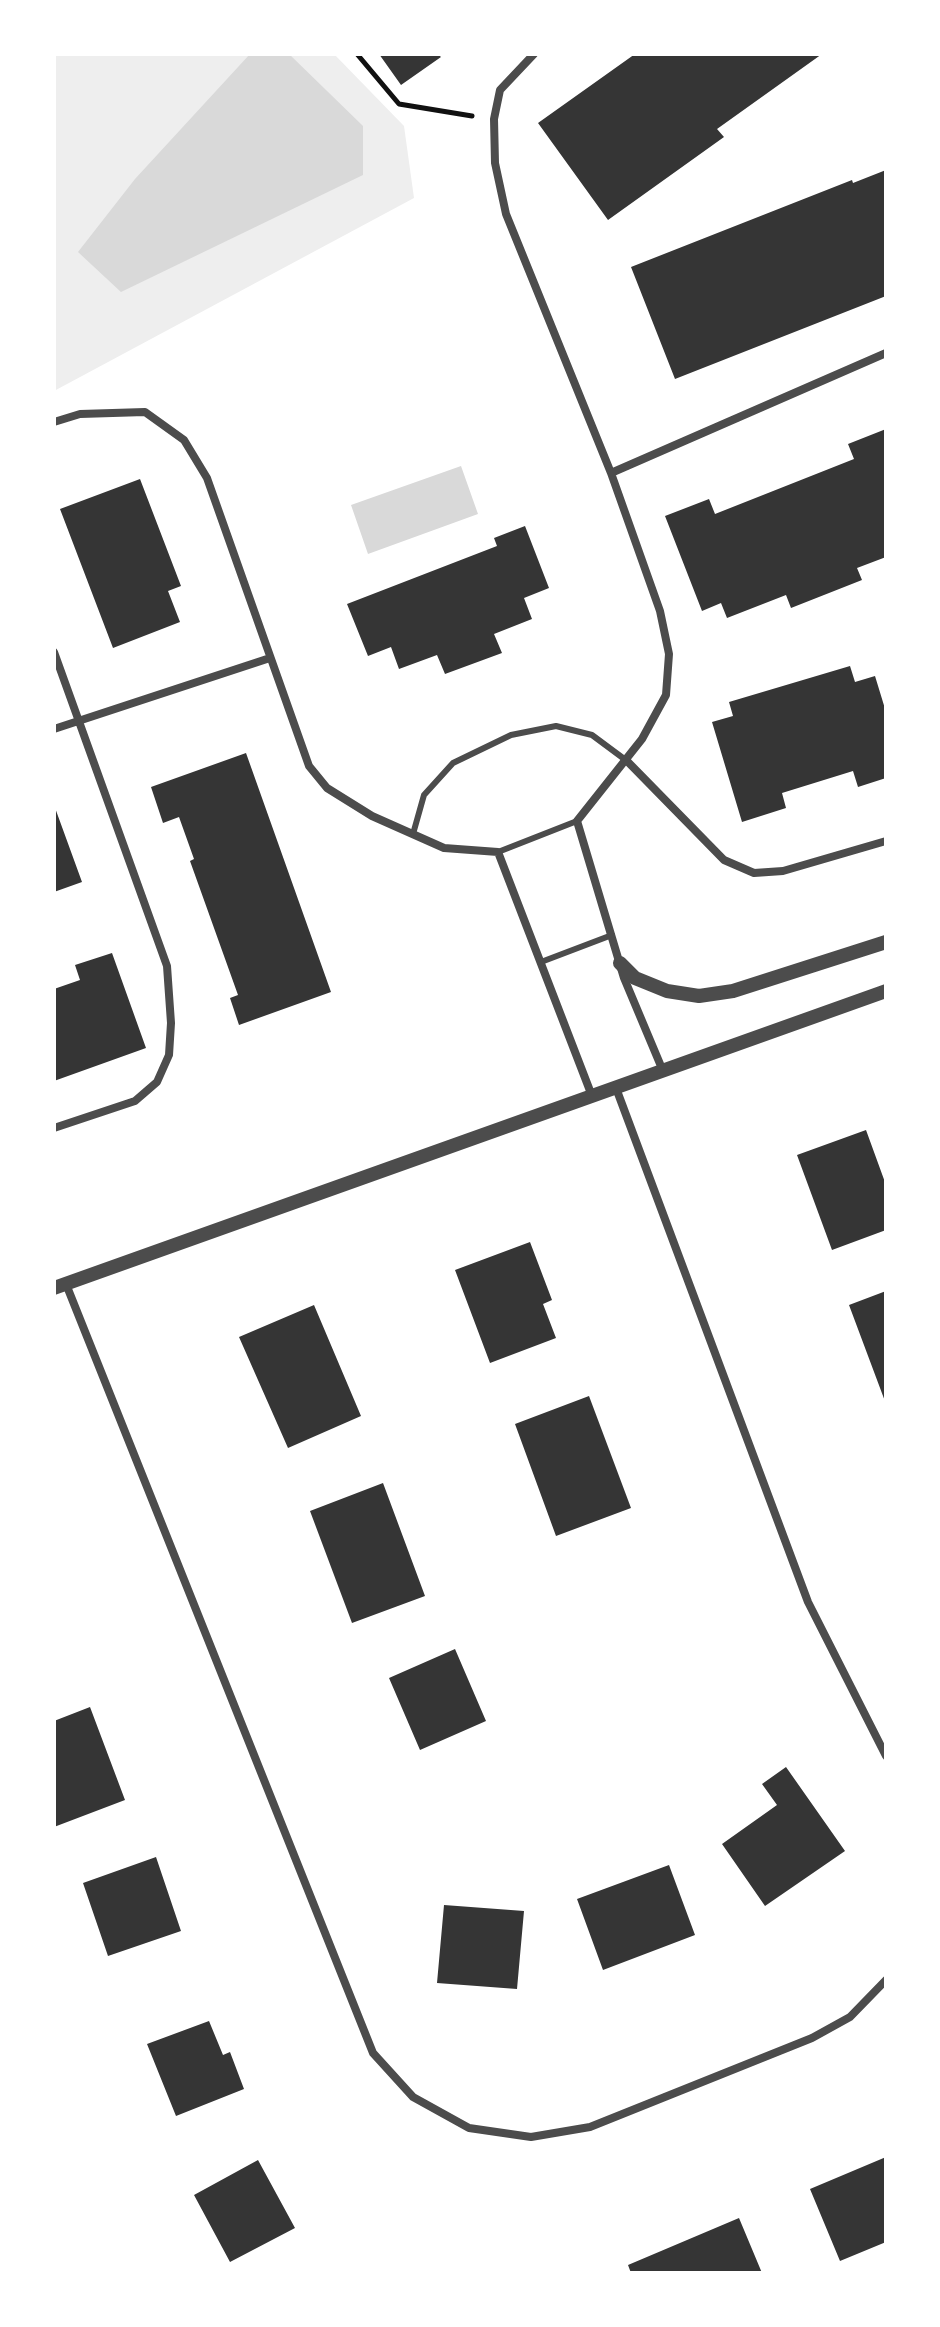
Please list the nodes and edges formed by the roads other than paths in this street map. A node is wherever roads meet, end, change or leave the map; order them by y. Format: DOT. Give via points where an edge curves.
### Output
graph roads {
  1 [pos="534,54"];
  2 [pos="886,353"];
  3 [pos="54,422"];
  4 [pos="611,473"];
  5 [pos="54,652"];
  6 [pos="270,658"];
  7 [pos="80,722"];
  8 [pos="54,729"];
  9 [pos="627,761"];
  10 [pos="577,821"];
  11 [pos="413,834"];
  12 [pos="886,841"];
  13 [pos="498,852"];
  14 [pos="612,935"];
  15 [pos="886,942"];
  16 [pos="541,962"];
  17 [pos="620,963"];
  18 [pos="886,991"];
  19 [pos="663,1071"];
  20 [pos="616,1088"];
  21 [pos="592,1096"];
  22 [pos="54,1128"];
  23 [pos="60,1286"];
  24 [pos="886,1756"];
  25 [pos="886,1980"];
  1 -- 4 [label="street" via="500,90 494,119 495,163 506,214"];
  2 -- 4 [label="street"];
  3 -- 6 [label="street" via="80,414 145,412 184,440 207,478"];
  4 -- 9 [label="street" via="660,611 669,654 666,695"];
  5 -- 7 [label="street"];
  6 -- 7 [label="street"];
  6 -- 11 [label="street" via="309,766 327,788"];
  7 -- 8 [label="street"];
  7 -- 22 [label="street" via="167,966 169,1055 157,1082 135,1101"];
  9 -- 10 [label="street"];
  9 -- 11 [label="lane" via="592,735 556,726 511,735 453,763 424,795"];
  9 -- 12 [label="street" via="724,860 754,873 783,871"];
  10 -- 13 [label="lane"];
  10 -- 14 [label="street"];
  11 -- 13 [label="street" via="444,848"];
  13 -- 16 [label="street"];
  14 -- 16 [label="lane"];
  14 -- 17 [label="street"];
  15 -- 17 [label="street" via="733,991 699,996 635,978"];
  16 -- 21 [label="street"];
  17 -- 19 [label="street"];
  18 -- 19 [label="street"];
  19 -- 20 [label="street"];
  20 -- 21 [label="street"];
  20 -- 24 [label="street" via="808,1602"];
  21 -- 23 [label="street"];
  23 -- 25 [label="street" via="373,2053 413,2097 469,2128 531,2137 590,2127 812,2038 850,2017"];
}
